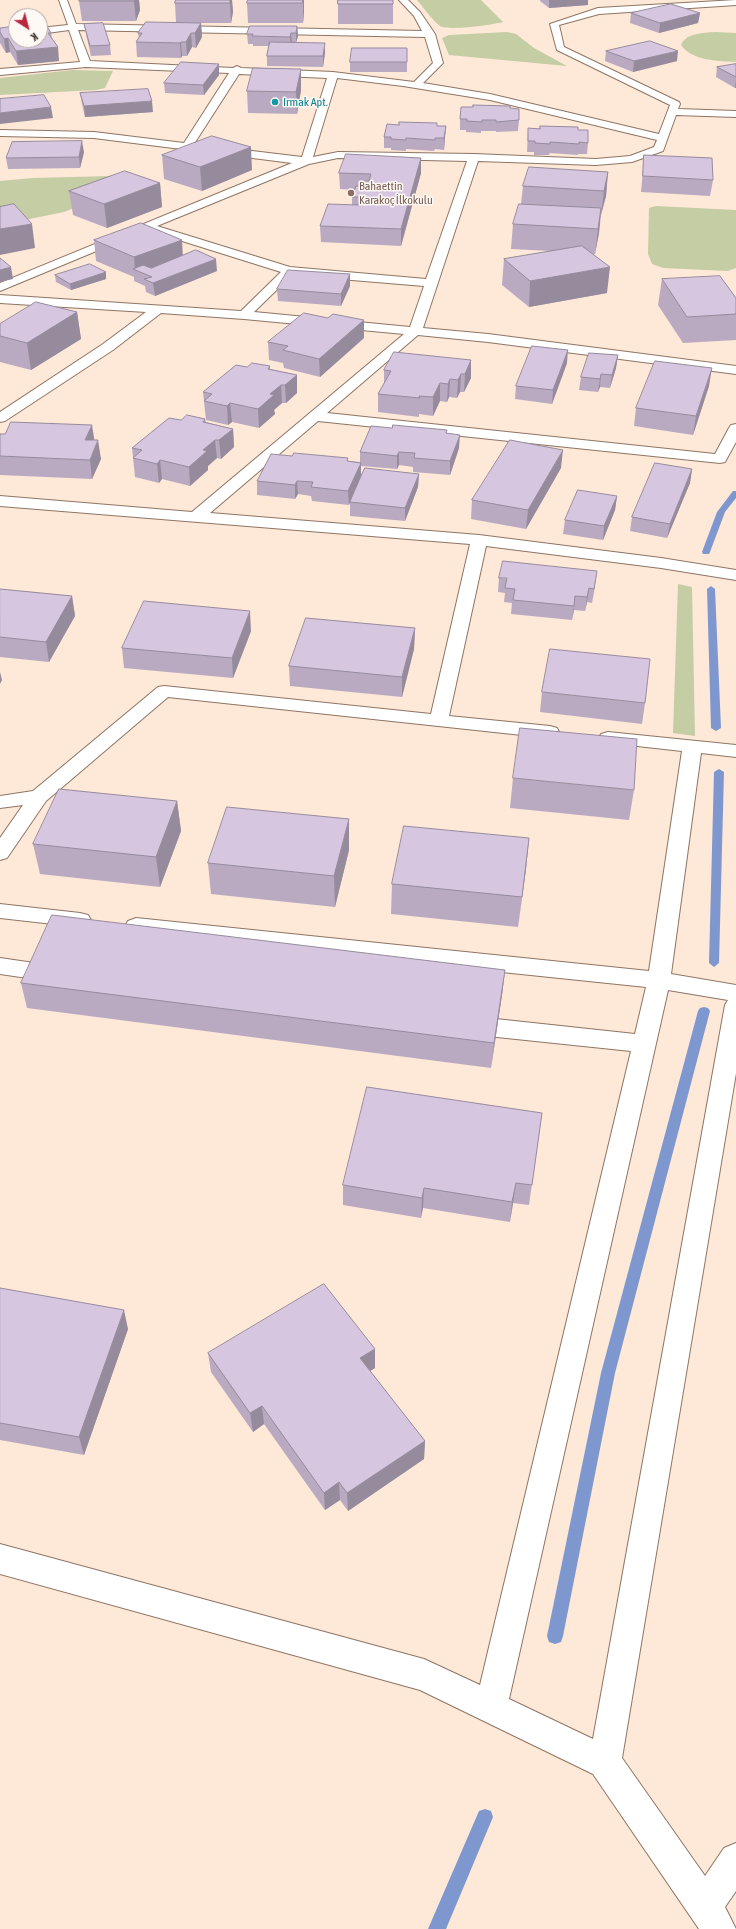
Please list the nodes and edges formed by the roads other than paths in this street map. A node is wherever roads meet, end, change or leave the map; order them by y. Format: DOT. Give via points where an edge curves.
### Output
graph roads {
  1 [pos="63,0"];
  2 [pos="403,0"];
  3 [pos="736,2"];
  4 [pos="73,27"];
  5 [pos="48,30"];
  6 [pos="430,34"];
  7 [pos="86,64"];
  8 [pos="237,70"];
  9 [pos="0,72"];
  10 [pos="333,75"];
  11 [pos="416,85"];
  12 [pos="672,112"];
  13 [pos="736,114"];
  14 [pos="0,133"];
  15 [pos="663,138"];
  16 [pos="187,147"];
  17 [pos="474,157"];
  18 [pos="306,161"];
  19 [pos="145,226"];
  20 [pos="290,271"];
  21 [pos="431,283"];
  22 [pos="0,287"];
  23 [pos="0,299"];
  24 [pos="157,310"];
  25 [pos="244,315"];
  26 [pos="415,331"];
  27 [pos="736,370"];
  28 [pos="315,416"];
  29 [pos="0,418"];
  30 [pos="736,428"];
  31 [pos="0,501"];
  32 [pos="196,517"];
  33 [pos="479,540"];
  34 [pos="736,575"];
  35 [pos="439,721"];
  36 [pos="566,734"];
  37 [pos="589,736"];
  38 [pos="692,747"];
  39 [pos="736,751"];
  40 [pos="39,797"];
  41 [pos="0,802"];
  42 [pos="0,853"];
  43 [pos="2,917"];
  44 [pos="0,966"];
  45 [pos="74,976"];
  46 [pos="659,980"];
  47 [pos="736,993"];
  48 [pos="736,1006"];
  49 [pos="450,1022"];
  50 [pos="644,1044"];
  51 [pos="0,1559"];
  52 [pos="491,1707"];
  53 [pos="605,1762"];
  54 [pos="736,1860"];
  55 [pos="712,1918"];
  1 -- 4 [label="street"];
  2 -- 6 [label="street" via="417,13"];
  3 -- 12 [label="street" via="598,11 554,24 560,48 675,104"];
  4 -- 5 [label="street"];
  4 -- 6 [label="street"];
  4 -- 7 [label="street"];
  6 -- 11 [label="street" via="438,63"];
  7 -- 8 [label="street"];
  7 -- 9 [label="street"];
  8 -- 10 [label="street"];
  8 -- 16 [label="street"];
  10 -- 11 [label="street"];
  10 -- 18 [label="street"];
  11 -- 15 [label="street" via="490,97"];
  12 -- 13 [label="street"];
  12 -- 15 [label="street"];
  14 -- 16 [label="street" via="94,135"];
  15 -- 17 [label="street" via="659,149 632,159 596,162"];
  16 -- 18 [label="street"];
  17 -- 18 [label="street" via="338,155"];
  17 -- 21 [label="street"];
  18 -- 19 [label="street"];
  19 -- 20 [label="street"];
  19 -- 22 [label="street"];
  20 -- 21 [label="street"];
  20 -- 25 [label="street"];
  21 -- 26 [label="street"];
  23 -- 24 [label="street"];
  24 -- 25 [label="street"];
  24 -- 29 [label="street" via="108,347"];
  25 -- 26 [label="street"];
  26 -- 27 [label="street"];
  26 -- 28 [label="street"];
  28 -- 30 [label="street" via="720,459"];
  28 -- 32 [label="street"];
  31 -- 32 [label="street"];
  32 -- 33 [label="street"];
  33 -- 34 [label="street"];
  33 -- 35 [label="street"];
  35 -- 36 [label="street"];
  35 -- 40 [label="street" via="164,691"];
  37 -- 38 [label="street"];
  38 -- 39 [label="street"];
  38 -- 46 [label="street"];
  40 -- 41 [label="street"];
  40 -- 42 [label="street"];
  43 -- 46 [label="street" via="108,922"];
  44 -- 45 [label="street"];
  46 -- 47 [label="street"];
  46 -- 50 [label="street"];
  48 -- 53 [label="street"];
  49 -- 50 [label="street"];
  50 -- 52 [label="street"];
  51 -- 52 [label="street" via="424,1675"];
  52 -- 53 [label="street"];
  53 -- 55 [label="street"];
  54 -- 55 [label="street"];
}
